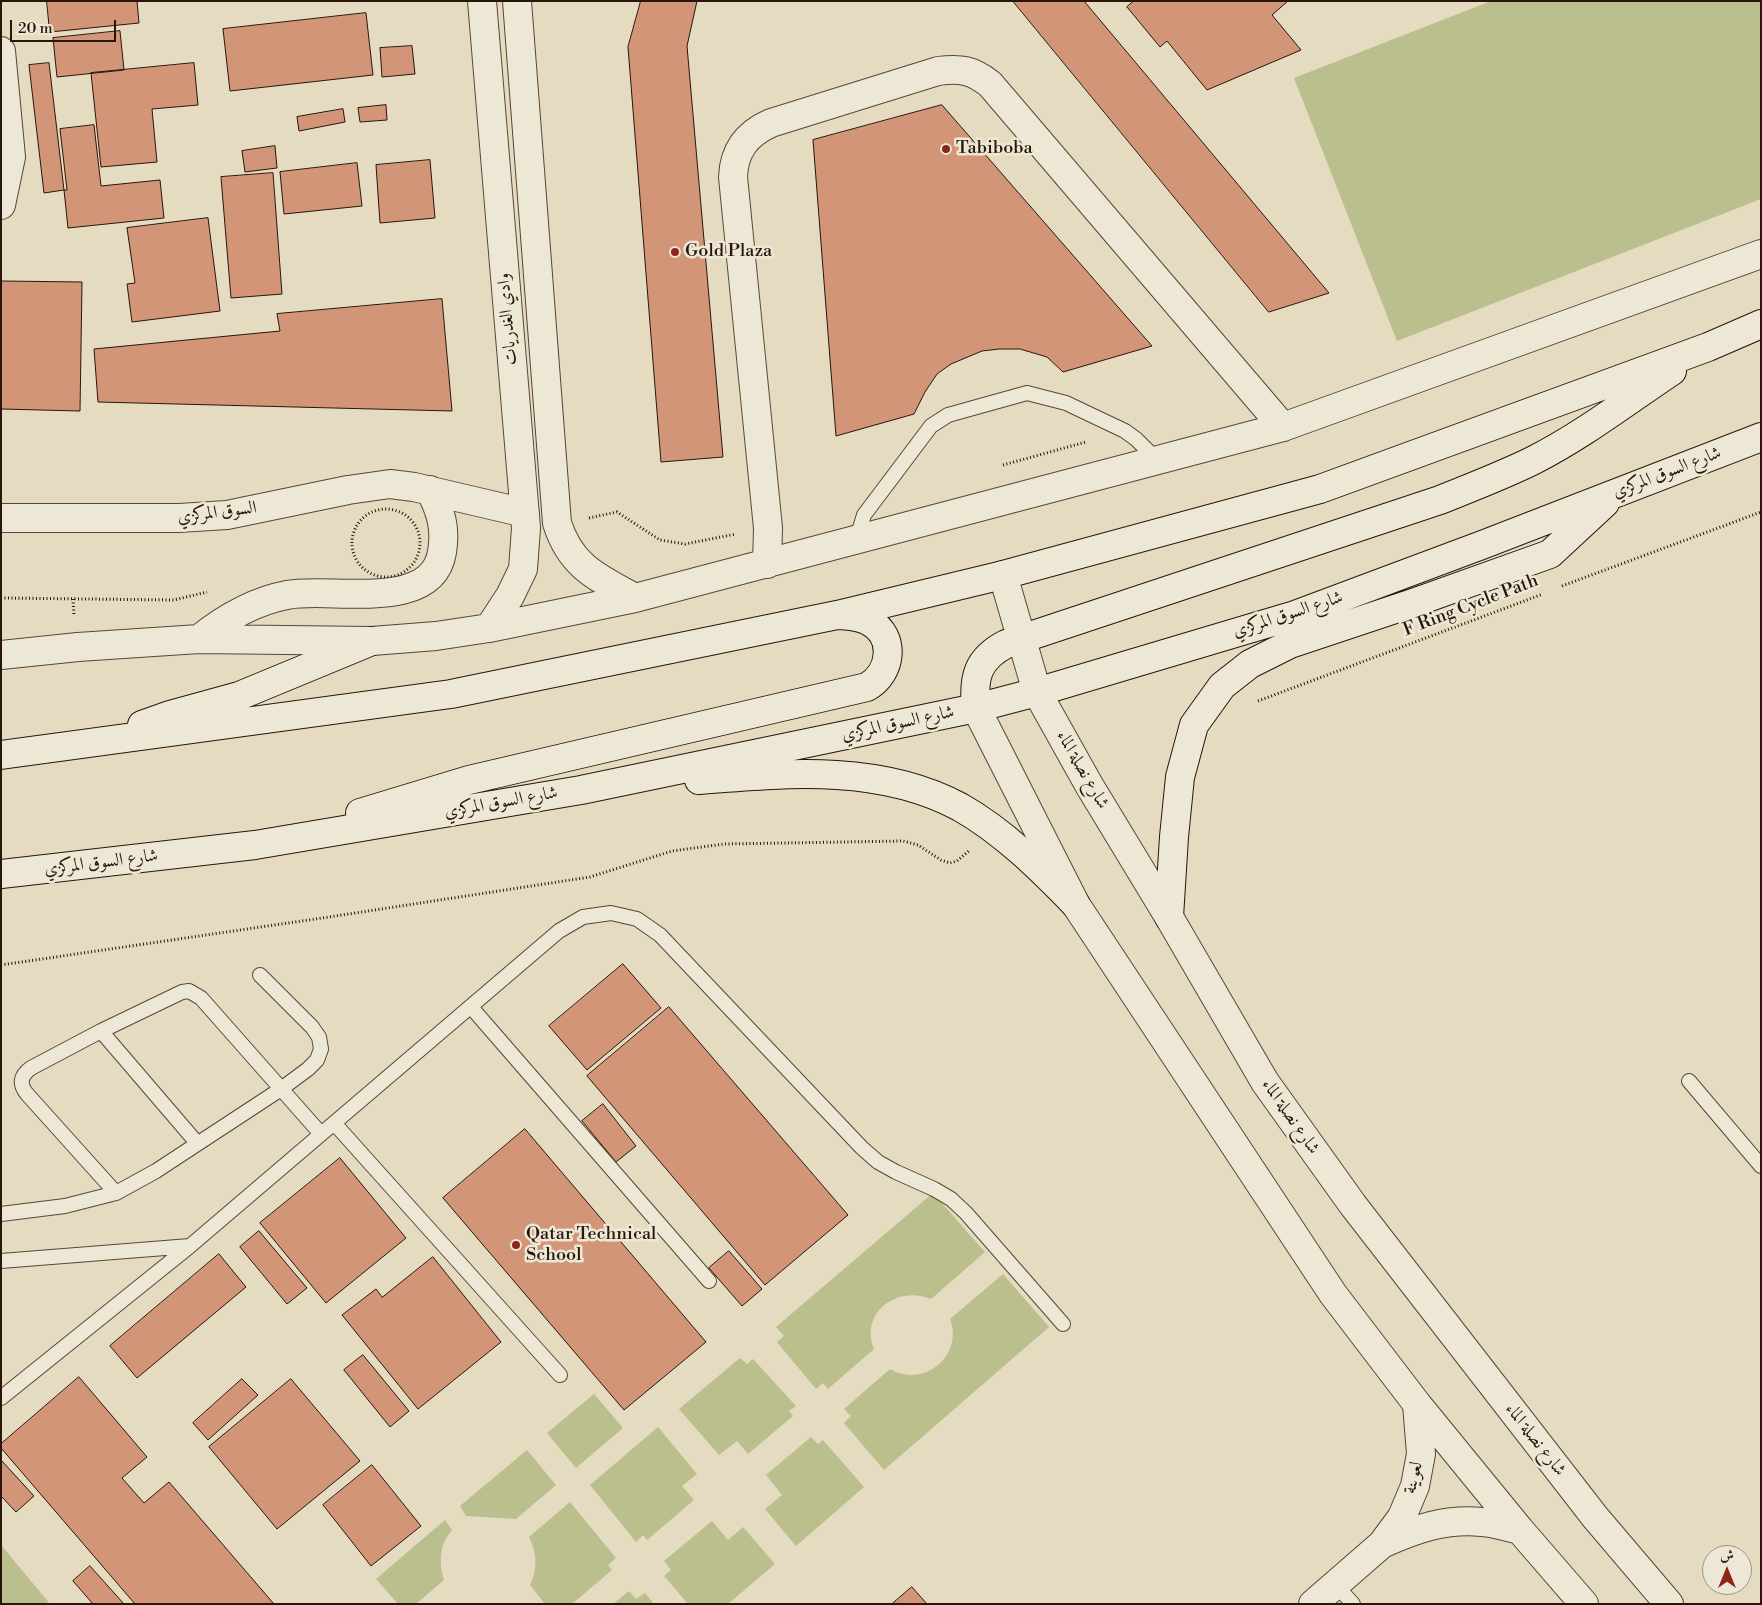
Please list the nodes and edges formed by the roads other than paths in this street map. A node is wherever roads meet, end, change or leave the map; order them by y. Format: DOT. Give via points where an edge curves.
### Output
graph roads {
  1 [pos="482,1"];
  2 [pos="517,1"];
  3 [pos="1,51"];
  4 [pos="1,205"];
  5 [pos="1761,254"];
  6 [pos="1761,324"];
  7 [pos="1708,347"];
  8 [pos="1283,427"];
  9 [pos="1761,437"];
  10 [pos="1157,460"];
  11 [pos="430,490"];
  12 [pos="1617,492"];
  13 [pos="525,513"];
  14 [pos="1,518"];
  15 [pos="860,538"];
  16 [pos="767,564"];
  17 [pos="1003,575"];
  18 [pos="635,598"];
  19 [pos="837,614"];
  20 [pos="488,628"];
  21 [pos="1022,638"];
  22 [pos="199,639"];
  23 [pos="372,641"];
  24 [pos="1,655"];
  25 [pos="1037,692"];
  26 [pos="976,708"];
  27 [pos="108,742"];
  28 [pos="1,755"];
  29 [pos="581,790"];
  30 [pos="254,845"];
  31 [pos="1,874"];
  32 [pos="1076,905"];
  33 [pos="1169,917"];
  34 [pos="260,975"];
  35 [pos="471,1006"];
  36 [pos="101,1031"];
  37 [pos="1689,1081"];
  38 [pos="281,1089"];
  39 [pos="334,1123"];
  40 [pos="321,1134"];
  41 [pos="197,1143"];
  42 [pos="1761,1166"];
  43 [pos="116,1193"];
  44 [pos="1,1214"];
  45 [pos="190,1246"];
  46 [pos="1,1261"];
  47 [pos="709,1281"];
  48 [pos="1063,1324"];
  49 [pos="560,1375"];
  50 [pos="1,1398"];
  51 [pos="1416,1404"];
  52 [pos="1520,1530"];
  53 [pos="1382,1544"];
  54 [pos="1344,1594"];
  55 [pos="1669,1601"];
  56 [pos="1313,1604"];
  57 [pos="1584,1604"];
  1 -- 13 [label="street, وادي الغدريات"];
  2 -- 18 [label="street, وادي الغدريات" via="557,523 563,541 588,571"];
  3 -- 4 [label="street" via="12,157"];
  5 -- 8 [label="street"];
  6 -- 7 [label="street"];
  7 -- 17 [label="street" via="1320,488"];
  7 -- 21 [label="street" via="1576,436 1494,479 1440,500"];
  8 -- 10 [label="street"];
  8 -- 16 [label="street" via="990,84 966,70 938,71 759,128 742,144 737,154 733,177 768,528"];
  9 -- 12 [label="street, شارع السوق المركزي"];
  10 -- 15 [label="street"];
  10 -- 15 [label="lane" via="1125,430 1066,403 1027,393 948,415 932,426 864,515"];
  11 -- 13 [label="street, السوق المركزي"];
  11 -- 14 [label="street, السوق المركزي" via="390,484 227,515"];
  11 -- 22 [label="street" via="444,530 441,562 430,576 409,589 379,594 322,592 287,595 260,603 217,625"];
  12 -- 25 [label="street, شارع السوق المركزي" via="1292,616"];
  12 -- 33 [label="street" via="1550,554 1290,644 1250,664 1222,686 1194,725 1180,778"];
  13 -- 20 [label="street, وادي الغدريات" via="523,569 510,596"];
  15 -- 16 [label="street"];
  16 -- 18 [label="street"];
  17 -- 19 [label="street"];
  17 -- 21 [label="street, شارع نصلة الماء"];
  18 -- 20 [label="street"];
  19 -- 27 [label="street" via="451,694"];
  19 -- 30 [label="street" via="870,622 884,637 887,657 884,671 867,687 469,780"];
  20 -- 23 [label="street"];
  21 -- 25 [label="street, شارع نصلة الماء"];
  21 -- 26 [label="street" via="998,648 982,664 975,683"];
  22 -- 23 [label="street"];
  22 -- 24 [label="street"];
  23 -- 27 [label="street" via="239,696 144,724"];
  25 -- 26 [label="street, شارع السوق المركزي"];
  25 -- 33 [label="street, شارع نصلة الماء"];
  26 -- 29 [label="street, شارع السوق المركزي"];
  26 -- 32 [label="street"];
  27 -- 28 [label="street"];
  29 -- 30 [label="street, شارع السوق المركزي"];
  29 -- 32 [label="street" via="769,774 821,773 873,778 919,790 960,807 1030,858"];
  30 -- 31 [label="street, شارع السوق المركزي"];
  32 -- 51 [label="street" via="1333,1294"];
  33 -- 55 [label="street, شارع نصلة الماء" via="1265,1082 1352,1205 1594,1517"];
  34 -- 38 [label="lane" via="319,1037 321,1049 318,1060"];
  35 -- 39 [label="lane"];
  35 -- 47 [label="lane"];
  35 -- 48 [label="lane" via="559,931 583,917 611,913 637,919 660,935 862,1148 878,1162 951,1199 966,1213"];
  36 -- 38 [label="lane" via="175,994 189,991 201,998"];
  36 -- 41 [label="lane"];
  36 -- 43 [label="lane" via="31,1068 21,1080 27,1094"];
  37 -- 42 [label="lane"];
  38 -- 40 [label="lane"];
  38 -- 41 [label="lane"];
  39 -- 40 [label="lane"];
  39 -- 49 [label="lane"];
  40 -- 45 [label="lane"];
  41 -- 43 [label="lane"];
  43 -- 44 [label="lane" via="65,1206"];
  45 -- 46 [label="lane"];
  45 -- 50 [label="lane"];
  51 -- 52 [label="street"];
  51 -- 53 [label="street, لعوينة" via="1421,1454 1415,1486 1402,1517"];
  52 -- 53 [label="street, لعوينة" via="1482,1522 1447,1522 1414,1529"];
  52 -- 57 [label="street"];
  53 -- 54 [label="street, لعوينة"];
  54 -- 56 [label="street, لعوينة"];
}
